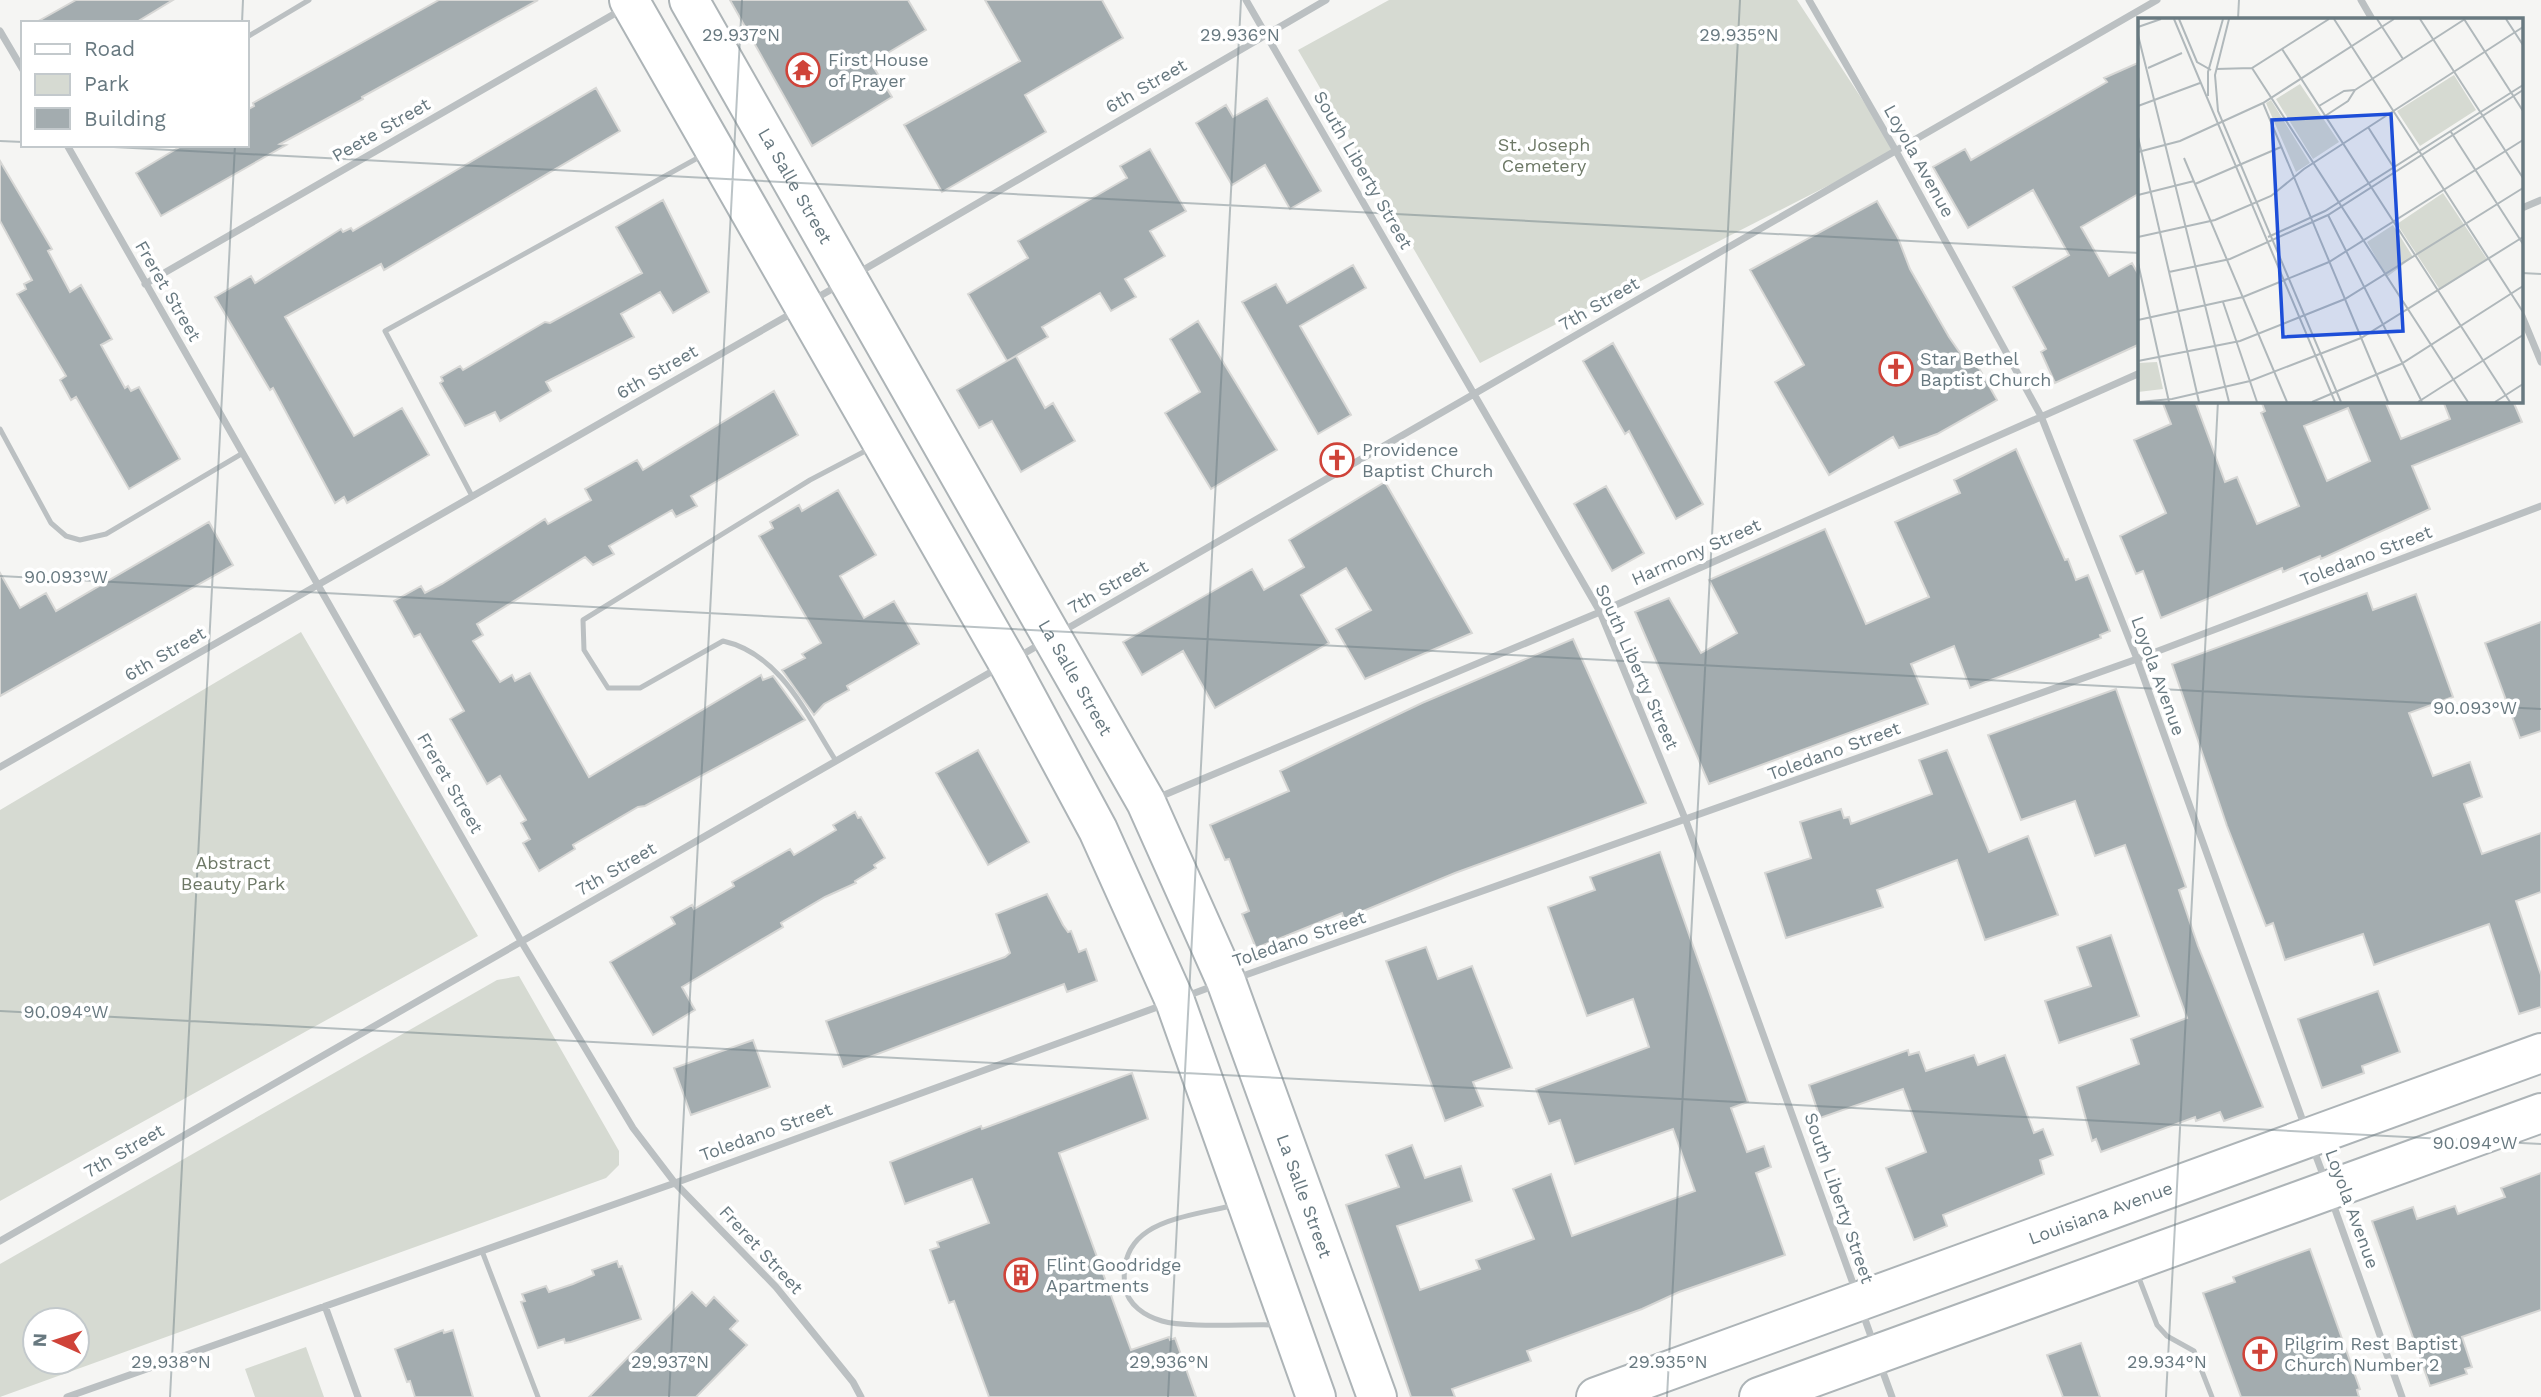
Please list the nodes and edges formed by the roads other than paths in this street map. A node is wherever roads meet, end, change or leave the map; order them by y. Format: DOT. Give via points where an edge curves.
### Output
graph roads {
  1 [pos="309,0"];
  2 [pos="688,0"];
  3 [pos="1246,0"];
  4 [pos="1326,0"];
  5 [pos="1809,0"];
  6 [pos="2157,0"];
  7 [pos="2361,0"];
  8 [pos="630,2"];
  9 [pos="2371,18"];
  10 [pos="0,31"];
  11 [pos="1266,35"];
  12 [pos="248,36"];
  13 [pos="21,67"];
  14 [pos="68,147"];
  15 [pos="715,149"];
  16 [pos="1896,151"];
  17 [pos="2541,200"];
  18 [pos="2524,207"];
  19 [pos="848,279"];
  20 [pos="145,284"];
  21 [pos="806,305"];
  22 [pos="2524,321"];
  23 [pos="2541,362"];
  24 [pos="2138,374"];
  25 [pos="1475,393"];
  26 [pos="2041,416"];
  27 [pos="0,429"];
  28 [pos="883,442"];
  29 [pos="243,453"];
  30 [pos="472,496"];
  31 [pos="2541,506"];
  32 [pos="319,584"];
  33 [pos="1600,611"];
  34 [pos="1052,638"];
  35 [pos="2137,659"];
  36 [pos="1008,663"];
  37 [pos="836,761"];
  38 [pos="0,767"];
  39 [pos="1146,802"];
  40 [pos="1686,821"];
  41 [pos="521,941"];
  42 [pos="1226,981"];
  43 [pos="1175,1001"];
  44 [pos="2541,1053"];
  45 [pos="2541,1113"];
  46 [pos="2309,1138"];
  47 [pos="675,1183"];
  48 [pos="2329,1191"];
  49 [pos="1247,1202"];
  50 [pos="0,1241"];
  51 [pos="482,1251"];
  52 [pos="2133,1263"];
  53 [pos="1860,1303"];
  54 [pos="325,1306"];
  55 [pos="1290,1325"];
  56 [pos="1877,1356"];
  57 [pos="1666,1385"];
  58 [pos="67,1397"];
  59 [pos="358,1397"];
  60 [pos="538,1397"];
  61 [pos="862,1397"];
  62 [pos="1315,1397"];
  63 [pos="1377,1397"];
  64 [pos="1596,1397"];
  65 [pos="1759,1397"];
  66 [pos="1892,1397"];
  67 [pos="2212,1397"];
  68 [pos="2402,1397"];
  1 -- 12 [label="lane"];
  2 -- 19 [label="street, La Salle Street"];
  3 -- 11 [label="street, South Liberty Street"];
  4 -- 11 [label="street, 6th Street"];
  5 -- 16 [label="street, Loyola Avenue"];
  6 -- 16 [label="street, 7th Street"];
  7 -- 9 [label="street"];
  8 -- 15 [label="street"];
  8 -- 20 [label="street, Peete Street"];
  10 -- 13 [label="street"];
  11 -- 19 [label="street, 6th Street"];
  11 -- 25 [label="street, South Liberty Street"];
  14 -- 20 [label="street, Freret Street"];
  15 -- 21 [label="street"];
  15 -- 30 [label="lane" via="385,331"];
  16 -- 25 [label="street, 7th Street"];
  16 -- 26 [label="street, Loyola Avenue"];
  17 -- 18 [label="street"];
  19 -- 21 [label="street, 6th Street"];
  19 -- 34 [label="street, La Salle Street"];
  20 -- 29 [label="street, Freret Street"];
  21 -- 28 [label="street"];
  21 -- 30 [label="street, 6th Street"];
  22 -- 23 [label="street"];
  24 -- 26 [label="street, Harmony Street"];
  25 -- 33 [label="street, South Liberty Street"];
  25 -- 34 [label="street, 7th Street"];
  26 -- 33 [label="street, Harmony Street"];
  26 -- 35 [label="street, Loyola Avenue"];
  27 -- 29 [label="lane" via="51,523 66,536 80,540 106,534"];
  28 -- 36 [label="street"];
  28 -- 37 [label="lane" via="810,480 583,620 584,650 608,688 640,688 723,641 745,646 775,670"];
  29 -- 32 [label="street, Freret Street"];
  30 -- 32 [label="street, 6th Street"];
  31 -- 35 [label="street, Toledano Street"];
  32 -- 38 [label="street, 6th Street"];
  32 -- 41 [label="street, Freret Street"];
  33 -- 39 [label="street, Harmony Street"];
  33 -- 40 [label="street, South Liberty Street"];
  34 -- 36 [label="street, 7th Street"];
  34 -- 39 [label="street, La Salle Street"];
  35 -- 40 [label="street, Toledano Street"];
  35 -- 46 [label="street, Loyola Avenue"];
  36 -- 37 [label="street, 7th Street"];
  36 -- 43 [label="street" via="1098,830"];
  37 -- 41 [label="street, 7th Street"];
  39 -- 42 [label="street, La Salle Street"];
  40 -- 42 [label="street, Toledano Street"];
  40 -- 53 [label="street, South Liberty Street"];
  41 -- 47 [label="street, Freret Street" via="620,1107"];
  41 -- 50 [label="street, 7th Street"];
  42 -- 43 [label="street, Toledano Street"];
  42 -- 63 [label="street, La Salle Street"];
  43 -- 47 [label="street, Toledano Street"];
  43 -- 49 [label="street"];
  44 -- 46 [label="street, Louisiana Avenue"];
  45 -- 48 [label="street"];
  46 -- 48 [label="street, Loyola Avenue"];
  46 -- 53 [label="street, Louisiana Avenue"];
  47 -- 51 [label="street, Toledano Street"];
  47 -- 61 [label="street, Freret Street" via="776,1287"];
  48 -- 52 [label="street"];
  48 -- 68 [label="street, Loyola Avenue"];
  49 -- 55 [label="street"];
  49 -- 55 [label="lane" via="1158,1224 1139,1234 1124,1262 1126,1290 1138,1311 1163,1322"];
  51 -- 54 [label="street, Toledano Street"];
  51 -- 60 [label="lane"];
  52 -- 56 [label="street"];
  52 -- 67 [label="lane" via="2157,1325 2194,1351"];
  53 -- 56 [label="street, South Liberty Street"];
  53 -- 57 [label="street, Louisiana Avenue"];
  54 -- 58 [label="street, Toledano Street"];
  54 -- 59 [label="street"];
  55 -- 62 [label="street"];
  56 -- 65 [label="street"];
  56 -- 66 [label="street, South Liberty Street"];
  57 -- 64 [label="street, Louisiana Avenue"];
}
